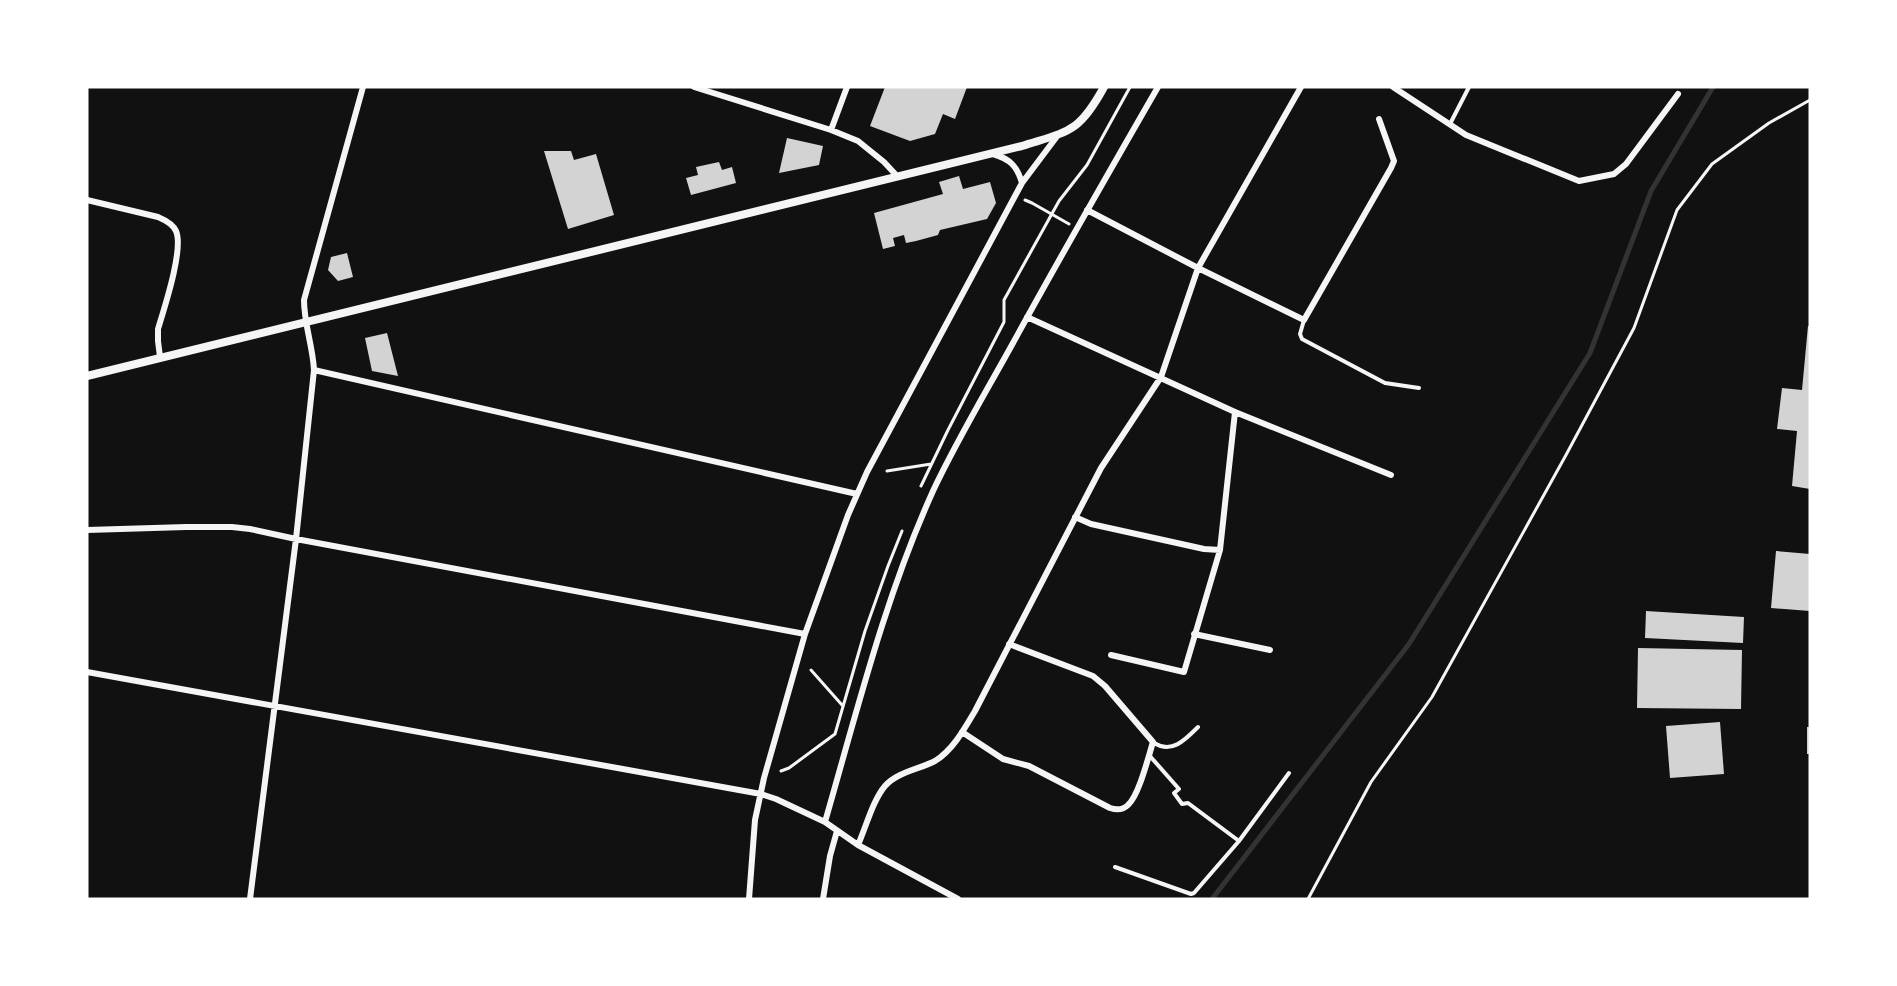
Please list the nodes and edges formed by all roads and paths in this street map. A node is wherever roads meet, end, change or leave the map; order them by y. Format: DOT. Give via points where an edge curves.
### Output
graph roads {
  1 [pos="363,87"];
  2 [pos="694,87"];
  3 [pos="847,87"];
  4 [pos="1104,87"];
  5 [pos="1158,87"];
  6 [pos="1301,87"];
  7 [pos="1393,87"];
  8 [pos="1469,87"];
  9 [pos="1678,94"];
  10 [pos="1810,100"];
  11 [pos="1379,119"];
  12 [pos="1449,125"];
  13 [pos="831,130"];
  14 [pos="1059,134"];
  15 [pos="992,154"];
  16 [pos="897,176"];
  17 [pos="1022,183"];
  18 [pos="1014,197"];
  19 [pos="87,200"];
  20 [pos="1087,210"];
  21 [pos="1077,229"];
  22 [pos="1198,268"];
  23 [pos="1028,317"];
  24 [pos="1304,321"];
  25 [pos="305,322"];
  26 [pos="160,357"];
  27 [pos="314,370"];
  28 [pos="87,376"];
  29 [pos="1161,377"];
  30 [pos="1419,388"];
  31 [pos="1235,412"];
  32 [pos="931,464"];
  33 [pos="887,471"];
  34 [pos="1391,475"];
  35 [pos="857,494"];
  36 [pos="1075,517"];
  37 [pos="87,530"];
  38 [pos="296,539"];
  39 [pos="1220,550"];
  40 [pos="805,634"];
  41 [pos="1194,634"];
  42 [pos="1009,644"];
  43 [pos="1270,650"];
  44 [pos="1111,655"];
  45 [pos="811,670"];
  46 [pos="87,672"];
  47 [pos="274,705"];
  48 [pos="842,705"];
  49 [pos="1198,728"];
  50 [pos="962,732"];
  51 [pos="1153,742"];
  52 [pos="1149,754"];
  53 [pos="1289,772"];
  54 [pos="760,794"];
  55 [pos="825,822"];
  56 [pos="837,831"];
  57 [pos="1239,841"];
  58 [pos="858,844"];
  59 [pos="1115,867"];
  60 [pos="250,899"];
  61 [pos="749,899"];
  62 [pos="823,899"];
  63 [pos="958,899"];
  64 [pos="1308,899"];
  1 -- 25 [label="street" via="306,287"];
  2 -- 13 [label="street"];
  3 -- 13 [label="street"];
  4 -- 14 [label="street" via="1077,126"];
  5 -- 20 [label="street"];
  6 -- 22 [label="street"];
  7 -- 12 [label="street"];
  8 -- 12 [label="lane"];
  9 -- 12 [label="street" via="1626,164 1614,174 1579,181"];
  10 -- 64 [label="path" via="1769,123 1712,164 1677,210 1624,348 1432,697 1371,782"];
  11 -- 24 [label="street" via="1394,161"];
  13 -- 16 [label="street" via="858,141"];
  14 -- 15 [label="street"];
  14 -- 17 [label="street"];
  15 -- 16 [label="street"];
  15 -- 17 [label="street" via="1014,164"];
  16 -- 25 [label="street"];
  17 -- 18 [label="street"];
  18 -- 21 [label="path" via="1032,202"];
  18 -- 35 [label="street"];
  19 -- 26 [label="street" via="158,217 175,229 179,241 158,329"];
  20 -- 21 [label="street"];
  20 -- 22 [label="street"];
  21 -- 23 [label="street"];
  22 -- 24 [label="street"];
  22 -- 29 [label="street"];
  23 -- 29 [label="street"];
  23 -- 55 [label="street" via="953,451 916,533 881,629"];
  24 -- 30 [label="lane" via="1302,339 1384,383"];
  25 -- 26 [label="street"];
  25 -- 27 [label="street"];
  26 -- 28 [label="street"];
  27 -- 35 [label="street"];
  27 -- 38 [label="street"];
  29 -- 31 [label="street"];
  29 -- 36 [label="street" via="1101,468"];
  31 -- 34 [label="street"];
  31 -- 39 [label="street"];
  32 -- 33 [label="path"];
  35 -- 40 [label="street"];
  36 -- 39 [label="street" via="1091,524"];
  36 -- 42 [label="street"];
  37 -- 38 [label="street" via="232,527"];
  38 -- 40 [label="street"];
  38 -- 47 [label="street"];
  39 -- 41 [label="street"];
  40 -- 54 [label="street"];
  41 -- 43 [label="street"];
  41 -- 44 [label="street" via="1184,672"];
  42 -- 50 [label="street"];
  42 -- 51 [label="street" via="1093,676"];
  45 -- 48 [label="path"];
  46 -- 47 [label="street"];
  47 -- 54 [label="street"];
  47 -- 60 [label="street"];
  49 -- 51 [label="lane" via="1177,746 1161,747"];
  50 -- 52 [label="street" via="1003,759 1029,766 1116,810 1127,807 1131,801"];
  50 -- 58 [label="street" via="937,760 885,785"];
  51 -- 52 [label="street"];
  52 -- 57 [label="lane" via="1179,789 1174,793 1182,804 1188,803"];
  53 -- 57 [label="lane"];
  54 -- 55 [label="street"];
  54 -- 61 [label="street"];
  55 -- 56 [label="street"];
  56 -- 58 [label="street"];
  56 -- 62 [label="street"];
  57 -- 59 [label="lane" via="1191,894"];
  58 -- 63 [label="street"];
}
